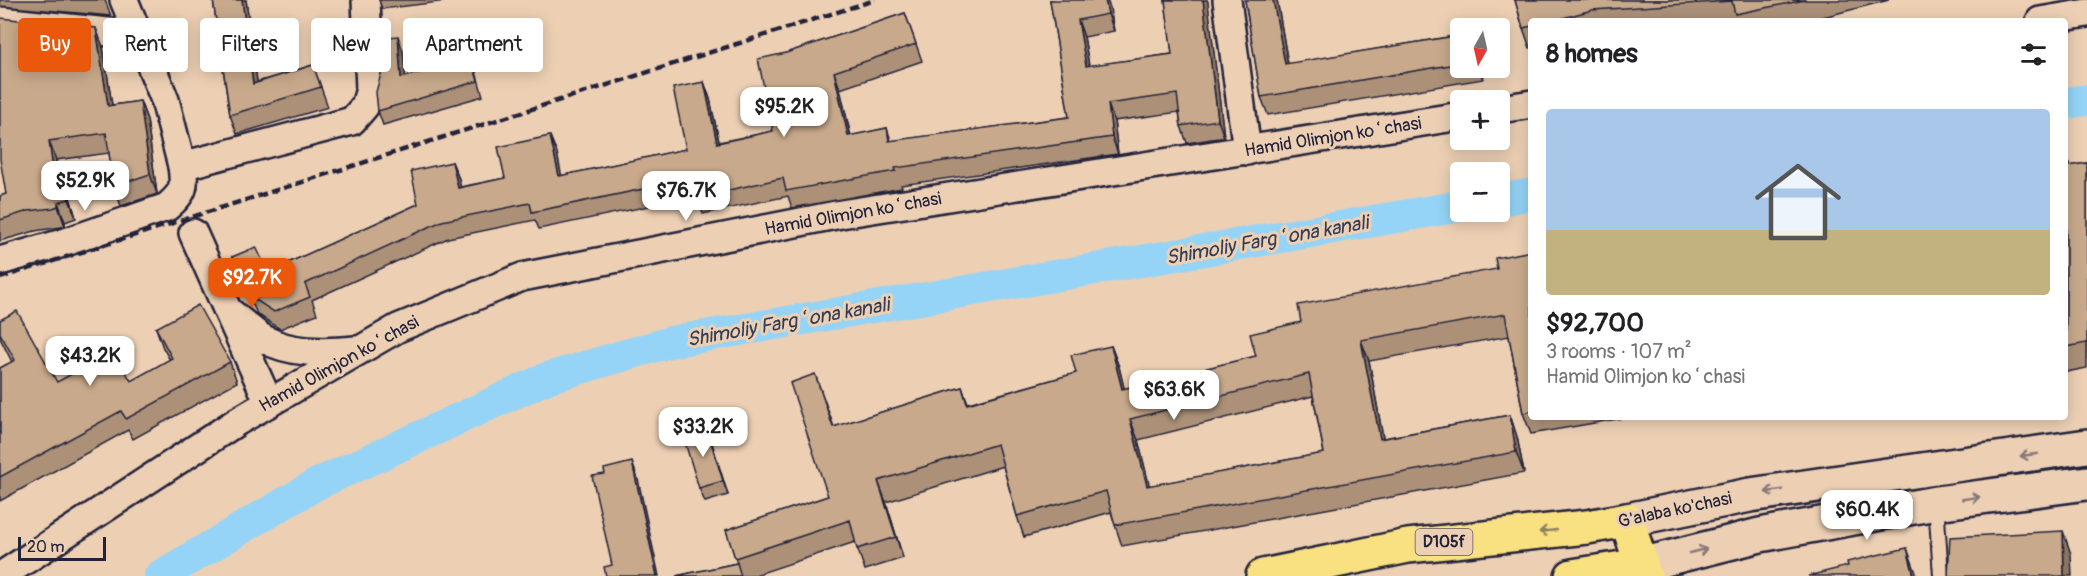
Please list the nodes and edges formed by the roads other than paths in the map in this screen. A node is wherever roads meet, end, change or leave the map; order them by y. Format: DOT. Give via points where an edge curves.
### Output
graph roads {
  1 [pos="124,0"];
  2 [pos="366,0"];
  3 [pos="1227,0"];
  4 [pos="2087,13"];
  5 [pos="131,18"];
  6 [pos="2058,18"];
  7 [pos="0,21"];
  8 [pos="103,31"];
  9 [pos="153,72"];
  10 [pos="1528,105"];
  11 [pos="1510,107"];
  12 [pos="1450,118"];
  13 [pos="1247,151"];
  14 [pos="182,166"];
  15 [pos="193,233"];
  16 [pos="0,261"];
  17 [pos="227,310"];
  18 [pos="363,349"];
  19 [pos="269,404"];
  20 [pos="2087,446"];
  21 [pos="2087,483"];
  22 [pos="1936,503"];
  23 [pos="1627,520"];
  24 [pos="1587,527"];
  25 [pos="1643,570"];
  26 [pos="1590,575"];
  27 [pos="1,576"];
  28 [pos="1263,576"];
  29 [pos="1941,576"];
  1 -- 5 [label="street"];
  2 -- 14 [label="street" via="370,89 365,106 352,121"];
  3 -- 13 [label="street"];
  4 -- 6 [label="street"];
  7 -- 8 [label="street"];
  9 -- 14 [label="street"];
  10 -- 11 [label="street"];
  12 -- 13 [label="street, Hamid Olimjon koʻchasi"];
  13 -- 18 [label="street, Hamid Olimjon koʻchasi" via="841,214 522,277 398,328"];
  14 -- 16 [label="street" via="185,186 167,207"];
  15 -- 17 [label="street"];
  17 -- 18 [label="street" via="264,339 294,349 325,353"];
  17 -- 19 [label="street"];
  18 -- 19 [label="street, Hamid Olimjon koʻchasi"];
  19 -- 27 [label="street, Hamid Olimjon koʻchasi"];
  20 -- 23 [label="main road, G'alaba ko'chasi / D105f, one-way" via="1749,495"];
  22 -- 21 [label="main road, one-way"];
  25 -- 22 [label="main road, one-way" via="1760,535"];
  22 -- 29 [label="lane"];
  23 -- 24 [label="main road, G'alaba ko'chasi / D105f"];
  23 -- 25 [label="main road"];
  24 -- 26 [label="main road"];
  24 -- 28 [label="main road, G'alaba ko'chasi / D105f, one-way" via="1408,546"];
  25 -- 26 [label="main road"];
}
